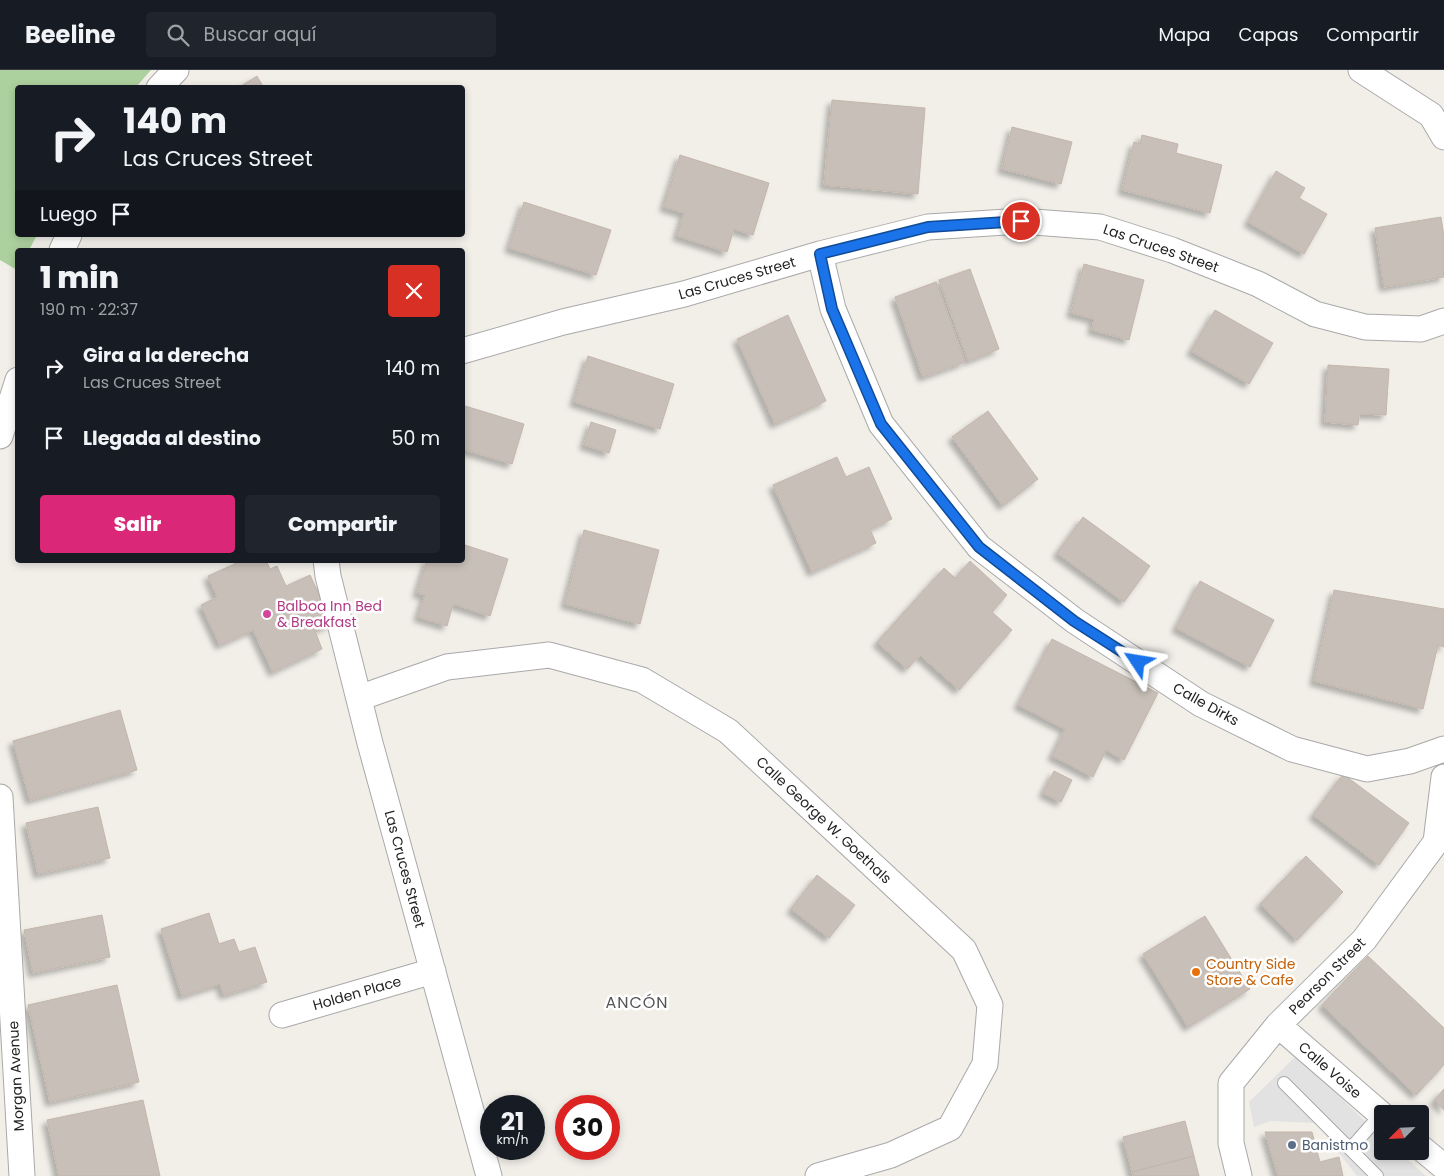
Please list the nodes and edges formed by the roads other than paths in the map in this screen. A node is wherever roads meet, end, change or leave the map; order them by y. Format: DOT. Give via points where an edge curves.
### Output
graph roads {
  1 [pos="176,70"];
  2 [pos="1361,70"];
  3 [pos="162,85"];
  4 [pos="1438,109"];
  5 [pos="1444,137"];
  6 [pos="820,254"];
  7 [pos="1444,322"];
  8 [pos="465,350"];
  9 [pos="15,389"];
  10 [pos="0,436"];
  11 [pos="326,563"];
  12 [pos="359,698"];
  13 [pos="1444,748"];
  14 [pos="1444,777"];
  15 [pos="0,797"];
  16 [pos="433,971"];
  17 [pos="282,1015"];
  18 [pos="1278,1025"];
  19 [pos="1284,1082"];
  20 [pos="1374,1107"];
  21 [pos="1374,1123"];
  22 [pos="1351,1148"];
  23 [pos="1429,1154"];
  24 [pos="1444,1167"];
  25 [pos="22,1176"];
  26 [pos="489,1176"];
  27 [pos="818,1176"];
  28 [pos="1239,1176"];
  29 [pos="1377,1176"];
  1 -- 3 [label="street"];
  2 -- 4 [label="street"];
  4 -- 5 [label="street"];
  6 -- 7 [label="street, Las Cruces Street" via="928,227 1021,221 1100,227 1172,250 1258,284 1315,314 1365,327 1421,329"];
  6 -- 8 [label="street, Las Cruces Street" via="684,294 563,322"];
  6 -- 13 [label="street, Calle Dirks" via="832,309 881,424 979,547 1074,621 1201,704 1292,749 1367,769 1410,762"];
  9 -- 10 [label="street"];
  11 -- 12 [label="street, Las Cruces Street"];
  12 -- 16 [label="street, Las Cruces Street"];
  12 -- 27 [label="street, Calle George W. Goethals" via="447,668 549,655 642,680 728,731 964,950 990,1005 985,1064 950,1128 891,1155"];
  14 -- 18 [label="street, Pearson Street" via="1436,842 1364,940"];
  15 -- 25 [label="street, Morgan Avenue"];
  16 -- 17 [label="street, Holden Place"];
  16 -- 26 [label="street, Las Cruces Street"];
  18 -- 20 [label="street, Calle Voise"];
  18 -- 28 [label="street, Pearson Street" via="1230,1083 1231,1143"];
  19 -- 22 [label="lane"];
  21 -- 22 [label="lane"];
  22 -- 29 [label="lane"];
  23 -- 24 [label="street"];
}
